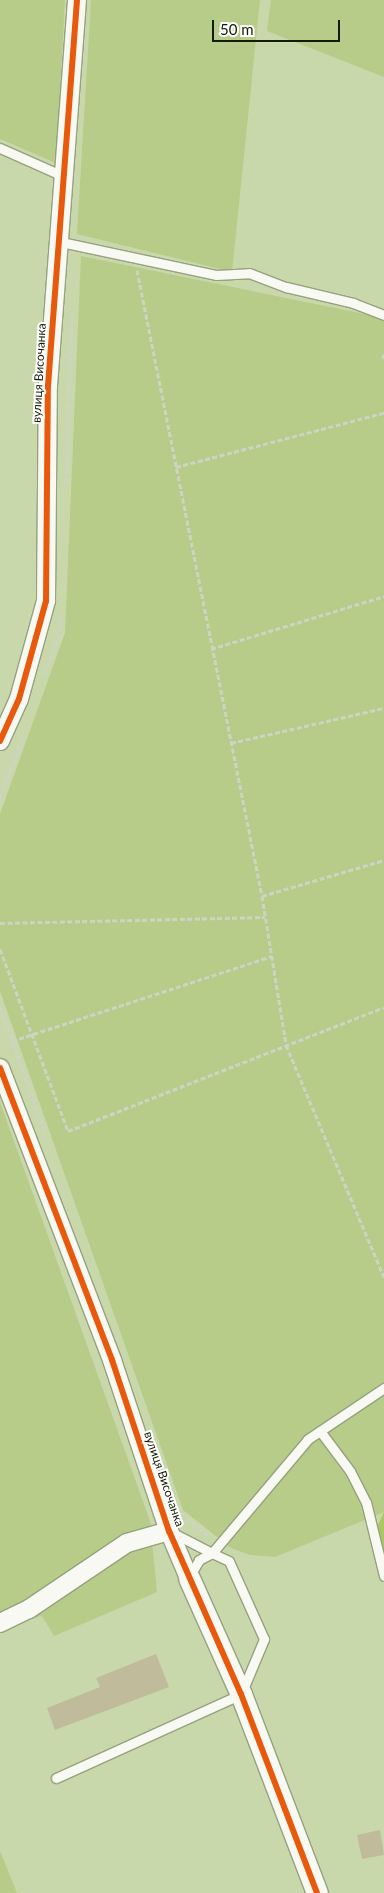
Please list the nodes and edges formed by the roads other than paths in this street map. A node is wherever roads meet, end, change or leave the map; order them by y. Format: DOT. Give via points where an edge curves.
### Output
graph roads {
  1 [pos="77,0"];
  2 [pos="0,148"];
  3 [pos="65,177"];
  4 [pos="60,242"];
  5 [pos="384,315"];
  6 [pos="0,741"];
  7 [pos="0,1068"];
  8 [pos="384,1388"];
  9 [pos="320,1430"];
  10 [pos="169,1531"];
  11 [pos="212,1553"];
  12 [pos="384,1576"];
  13 [pos="189,1578"];
  14 [pos="0,1622"];
  15 [pos="241,1694"];
  16 [pos="56,1778"];
  17 [pos="317,1893"];
  1 -- 3 [label="street, вулиця Височанка"];
  2 -- 3 [label="lane"];
  3 -- 4 [label="street, вулиця Височанка"];
  4 -- 5 [label="lane" via="216,275 249,273"];
  4 -- 6 [label="street, вулиця Височанка" via="48,386 46,601 19,699"];
  7 -- 10 [label="street, вулиця Височанка" via="112,1360"];
  8 -- 9 [label="lane"];
  9 -- 11 [label="lane" via="308,1439"];
  9 -- 12 [label="lane" via="350,1472 366,1502"];
  10 -- 11 [label="lane"];
  10 -- 13 [label="street, вулиця Височанка"];
  10 -- 14 [label="street" via="127,1543 30,1609"];
  11 -- 13 [label="lane" via="199,1560"];
  11 -- 15 [label="lane" via="229,1561 264,1639"];
  13 -- 15 [label="street, вулиця Височанка"];
  15 -- 16 [label="lane"];
  15 -- 17 [label="street, вулиця Височанка"];
}
